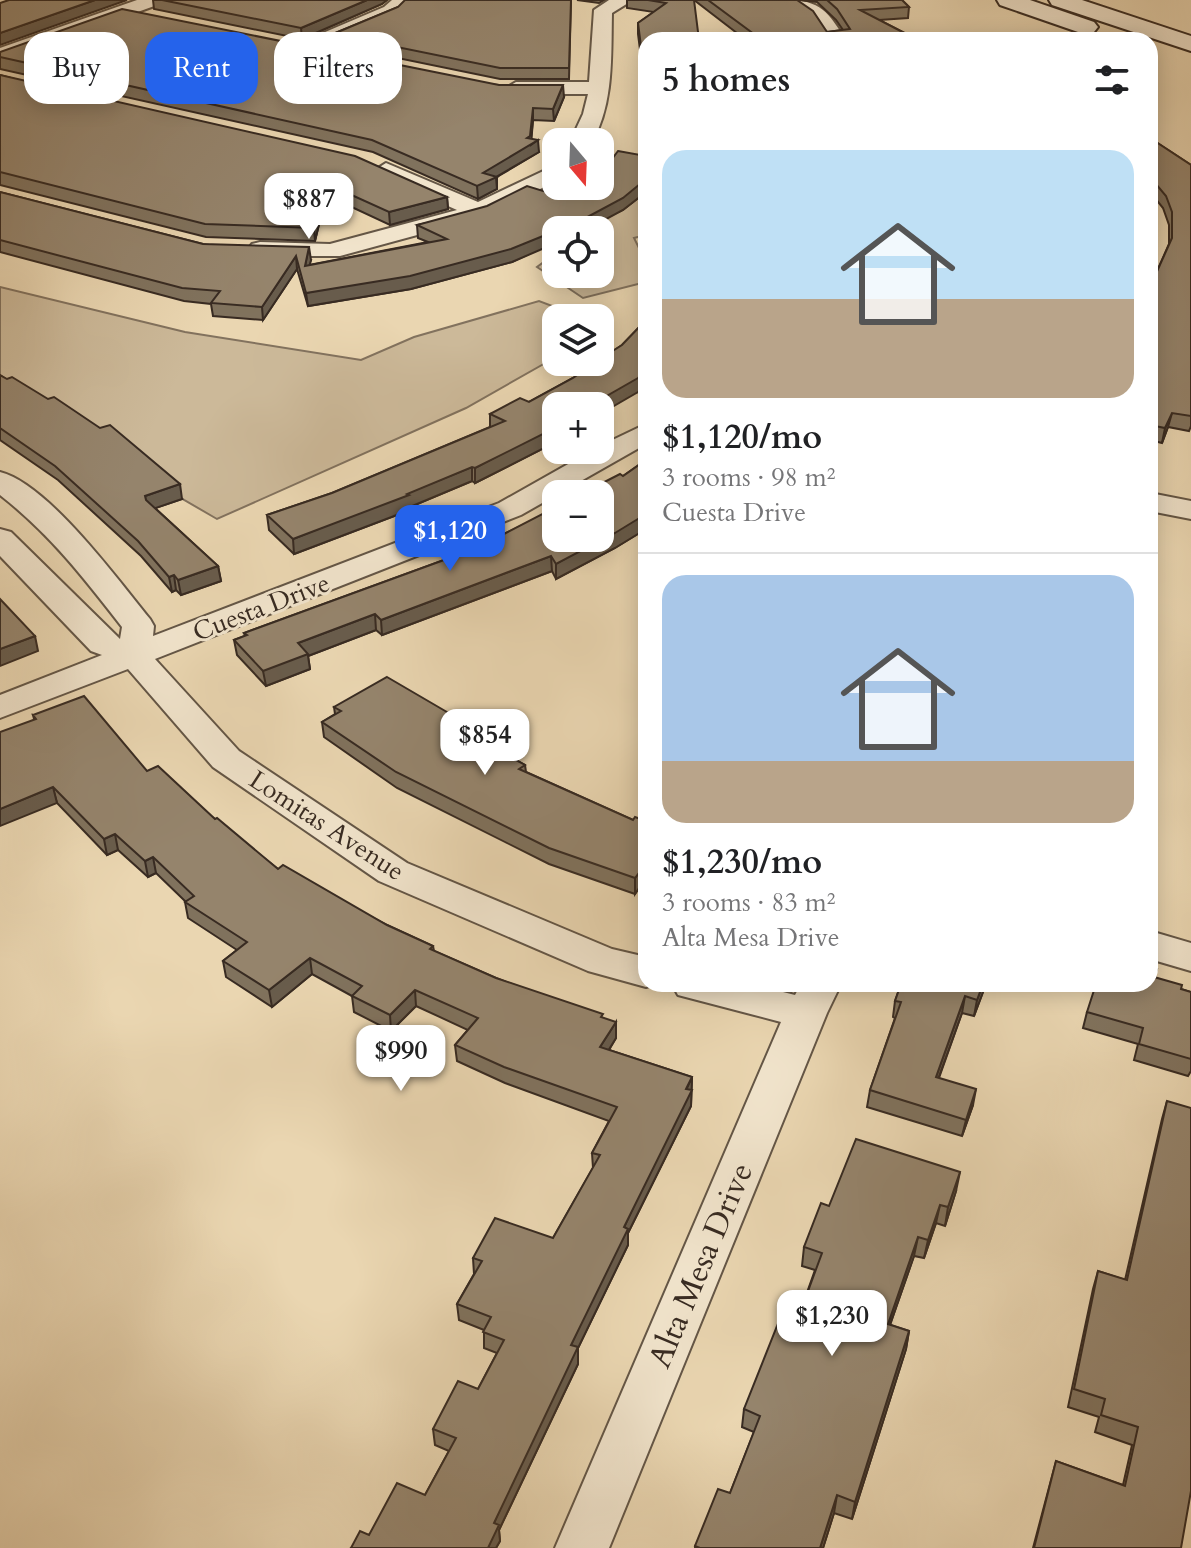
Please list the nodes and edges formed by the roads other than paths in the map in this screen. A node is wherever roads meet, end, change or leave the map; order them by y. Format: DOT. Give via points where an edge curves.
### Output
graph roads {
  1 [pos="154,0"];
  2 [pos="402,0"];
  3 [pos="624,0"];
  4 [pos="795,0"];
  5 [pos="1008,0"];
  6 [pos="1060,0"];
  7 [pos="122,11"];
  8 [pos="167,21"];
  9 [pos="336,32"];
  10 [pos="831,32"];
  11 [pos="1101,32"];
  12 [pos="1155,32"];
  13 [pos="1158,33"];
  14 [pos="1191,44"];
  15 [pos="1158,52"];
  16 [pos="0,55"];
  17 [pos="1191,63"];
  18 [pos="500,88"];
  19 [pos="598,88"];
  20 [pos="589,128"];
  21 [pos="364,160"];
  22 [pos="542,179"];
  23 [pos="479,211"];
  24 [pos="237,248"];
  25 [pos="638,437"];
  26 [pos="0,481"];
  27 [pos="1158,504"];
  28 [pos="1191,510"];
  29 [pos="0,538"];
  30 [pos="135,657"];
  31 [pos="0,707"];
  32 [pos="1158,947"];
  33 [pos="1191,957"];
  34 [pos="638,970"];
  35 [pos="757,992"];
  36 [pos="814,999"];
  37 [pos="582,1548"];
  1 -- 7 [label="street"];
  2 -- 9 [label="street" via="391,11"];
  3 -- 19 [label="street" via="603,10"];
  4 -- 10 [label="street" via="821,16"];
  5 -- 11 [label="main road"];
  6 -- 12 [label="main road"];
  7 -- 8 [label="street"];
  7 -- 16 [label="street"];
  13 -- 14 [label="main road"];
  15 -- 17 [label="main road"];
  18 -- 19 [label="street"];
  19 -- 20 [label="street"];
  21 -- 23 [label="street"];
  22 -- 23 [label="street"];
  23 -- 24 [label="street" via="331,251"];
  25 -- 30 [label="street, Cuesta Drive" via="510,509"];
  26 -- 30 [label="street" via="79,551 138,626"];
  27 -- 28 [label="street"];
  29 -- 30 [label="street, Lomitas Avenue" via="103,644"];
  30 -- 31 [label="street, Cuesta Drive"];
  30 -- 34 [label="street, Lomitas Avenue" via="226,759 393,872 602,961"];
  32 -- 33 [label="street"];
  35 -- 36 [label="street"];
  36 -- 37 [label="street, Alta Mesa Drive"];
}
